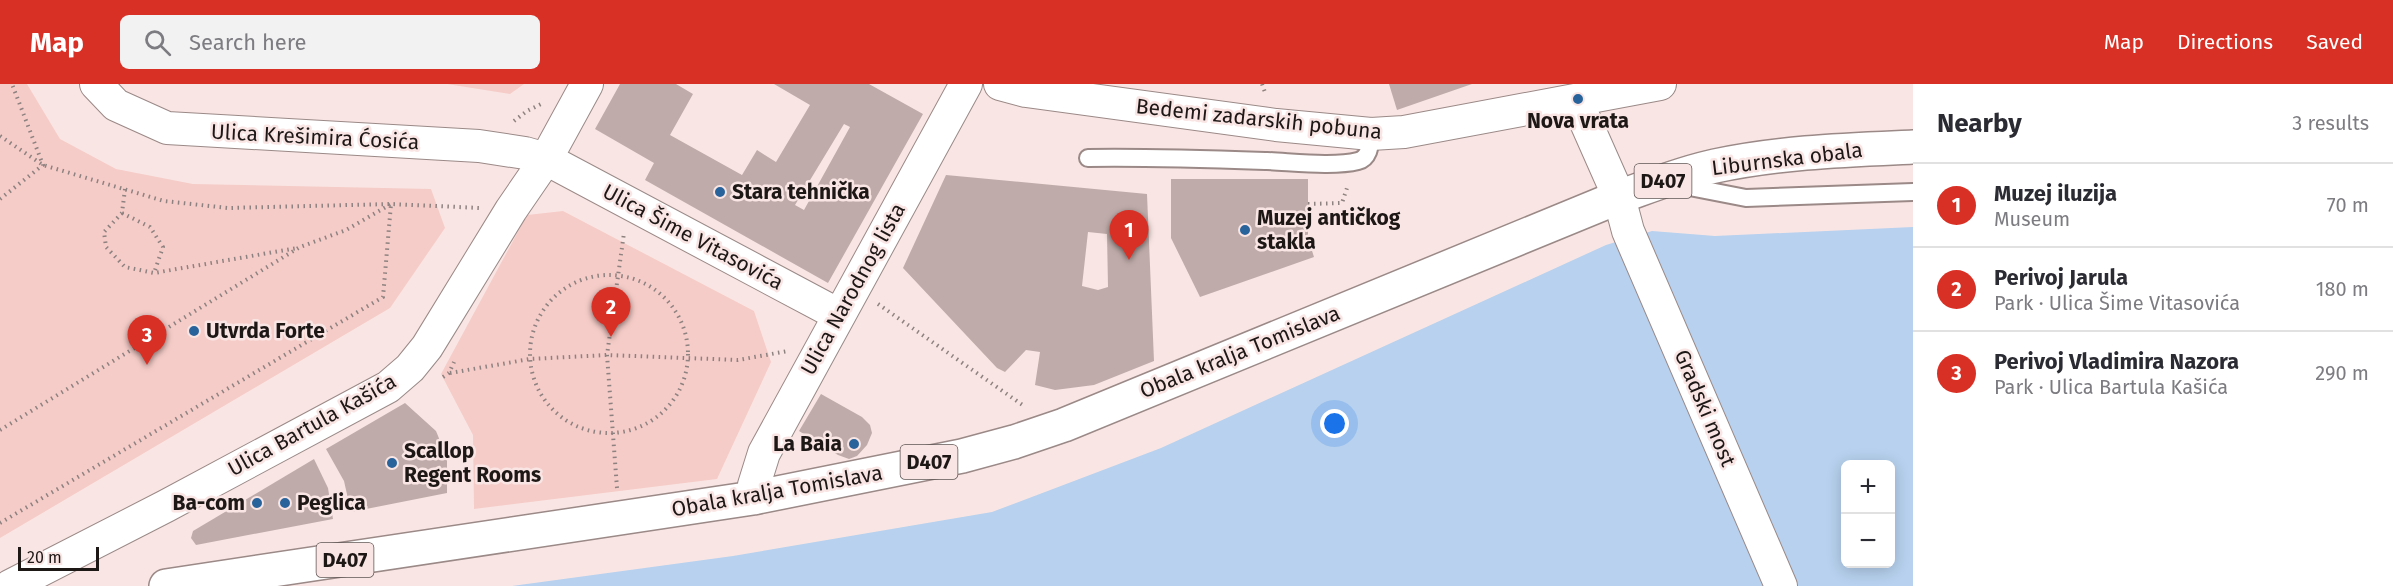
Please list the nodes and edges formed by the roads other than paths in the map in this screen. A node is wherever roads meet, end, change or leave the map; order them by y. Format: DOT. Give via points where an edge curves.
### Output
graph roads {
  1 [pos="96,84"];
  2 [pos="588,84"];
  3 [pos="966,84"];
  4 [pos="1000,84"];
  5 [pos="1660,84"];
  6 [pos="1574,94"];
  7 [pos="1365,147"];
  8 [pos="1913,147"];
  9 [pos="1088,158"];
  10 [pos="546,159"];
  11 [pos="1662,181"];
  12 [pos="1913,192"];
  13 [pos="1619,197"];
  14 [pos="1429,275"];
  15 [pos="839,315"];
  16 [pos="753,498"];
  17 [pos="10,586"];
  18 [pos="166,586"];
  19 [pos="1780,586"];
  1 -- 10 [label="street, Ulica Krešimira Ćosića" via="116,105 167,128 479,146"];
  2 -- 10 [label="street, Ulica Bartula Kašića"];
  3 -- 15 [label="street, Ulica Narodnog lista"];
  4 -- 7 [label="street, Bedemi zadarskih pobuna" via="1026,91 1252,122"];
  5 -- 7 [label="street, Bedemi zadarskih pobuna" via="1404,132"];
  6 -- 13 [label="street, Gradski most"];
  7 -- 9 [label="lane" via="1323,163"];
  8 -- 11 [label="main road, Liburnska obala / D407" via="1765,158 1714,166"];
  10 -- 15 [label="street, Ulica Šime Vitasovića"];
  10 -- 17 [label="street, Ulica Bartula Kašića" via="427,347 388,387"];
  11 -- 12 [label="lane" via="1746,198"];
  11 -- 13 [label="main road, Liburnska obala / D407"];
  13 -- 14 [label="main road, Liburnska obala / D407"];
  13 -- 19 [label="street, Gradski most" via="1628,231"];
  14 -- 16 [label="main road, Obala kralja Tomislava / D407" via="1014,442"];
  15 -- 16 [label="street, Ulica Narodnog lista" via="764,453"];
  16 -- 18 [label="main road, Obala kralja Tomislava / D407"];
}
